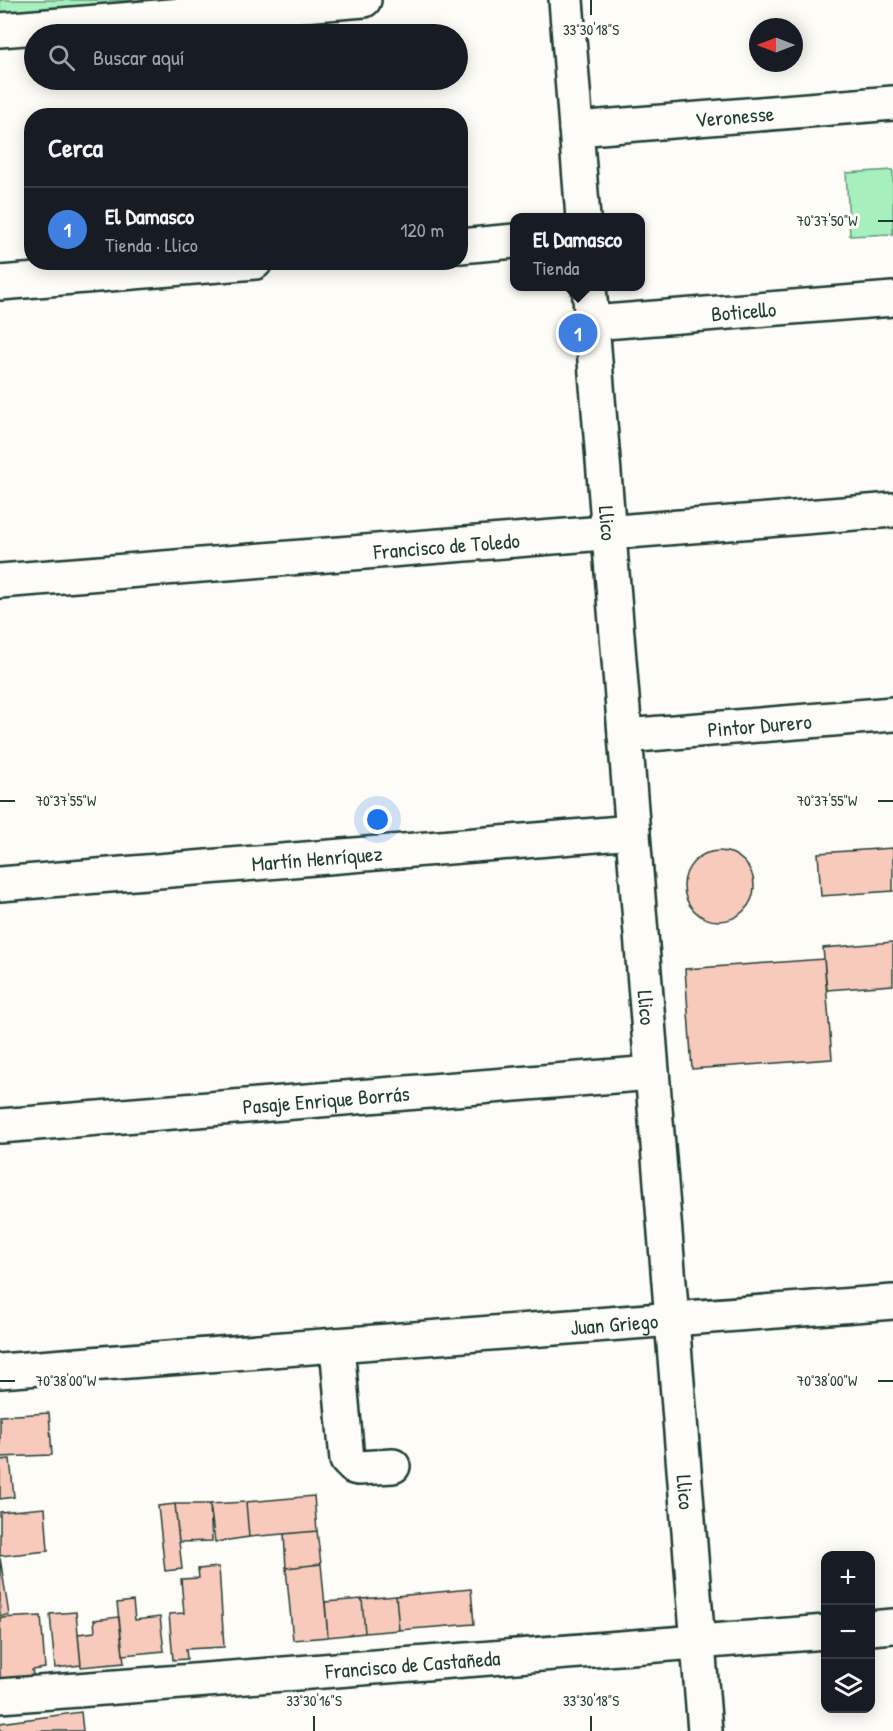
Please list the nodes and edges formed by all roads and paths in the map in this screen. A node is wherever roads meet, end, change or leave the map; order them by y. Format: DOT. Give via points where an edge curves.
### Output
graph roads {
  1 [pos="364,0"];
  2 [pos="566,0"];
  3 [pos="73,24"];
  4 [pos="24,28"];
  5 [pos="0,30"];
  6 [pos="893,103"];
  7 [pos="576,129"];
  8 [pos="583,213"];
  9 [pos="510,241"];
  10 [pos="468,245"];
  11 [pos="162,270"];
  12 [pos="0,284"];
  13 [pos="589,291"];
  14 [pos="893,299"];
  15 [pos="592,323"];
  16 [pos="893,510"];
  17 [pos="608,533"];
  18 [pos="0,580"];
  19 [pos="893,714"];
  20 [pos="625,736"];
  21 [pos="633,832"];
  22 [pos="0,884"];
  23 [pos="652,1073"];
  24 [pos="0,1126"];
  25 [pos="893,1302"];
  26 [pos="671,1319"];
  27 [pos="337,1345"];
  28 [pos="0,1371"];
  29 [pos="393,1466"];
  30 [pos="893,1626"];
  31 [pos="875,1628"];
  32 [pos="821,1632"];
  33 [pos="698,1642"];
  34 [pos="0,1696"];
  35 [pos="705,1731"];
  1 -- 3 [label="street"];
  2 -- 7 [label="street"];
  4 -- 5 [label="street"];
  6 -- 7 [label="street, Veronesse"];
  7 -- 8 [label="street"];
  9 -- 10 [label="street"];
  11 -- 12 [label="street"];
  13 -- 15 [label="street, Llico"];
  14 -- 15 [label="street, Boticello"];
  15 -- 17 [label="street, Llico"];
  16 -- 17 [label="street, Francisco de Toledo"];
  17 -- 18 [label="street, Francisco de Toledo"];
  17 -- 20 [label="street, Llico"];
  19 -- 20 [label="street, Pintor Durero"];
  20 -- 21 [label="street, Llico"];
  21 -- 22 [label="street, Martín Henríquez"];
  21 -- 23 [label="street, Llico"];
  23 -- 24 [label="street, Pasaje Enrique Borrás"];
  23 -- 26 [label="street, Llico"];
  25 -- 26 [label="street, Juan Griego"];
  26 -- 27 [label="street, Juan Griego"];
  26 -- 33 [label="street, Llico"];
  27 -- 28 [label="street, Juan Griego"];
  27 -- 29 [label="street" via="347,1460 358,1468"];
  30 -- 31 [label="street"];
  32 -- 33 [label="street, Francisco de Castañeda"];
  33 -- 34 [label="street, Francisco de Castañeda"];
  33 -- 35 [label="street, Llico"];
}
